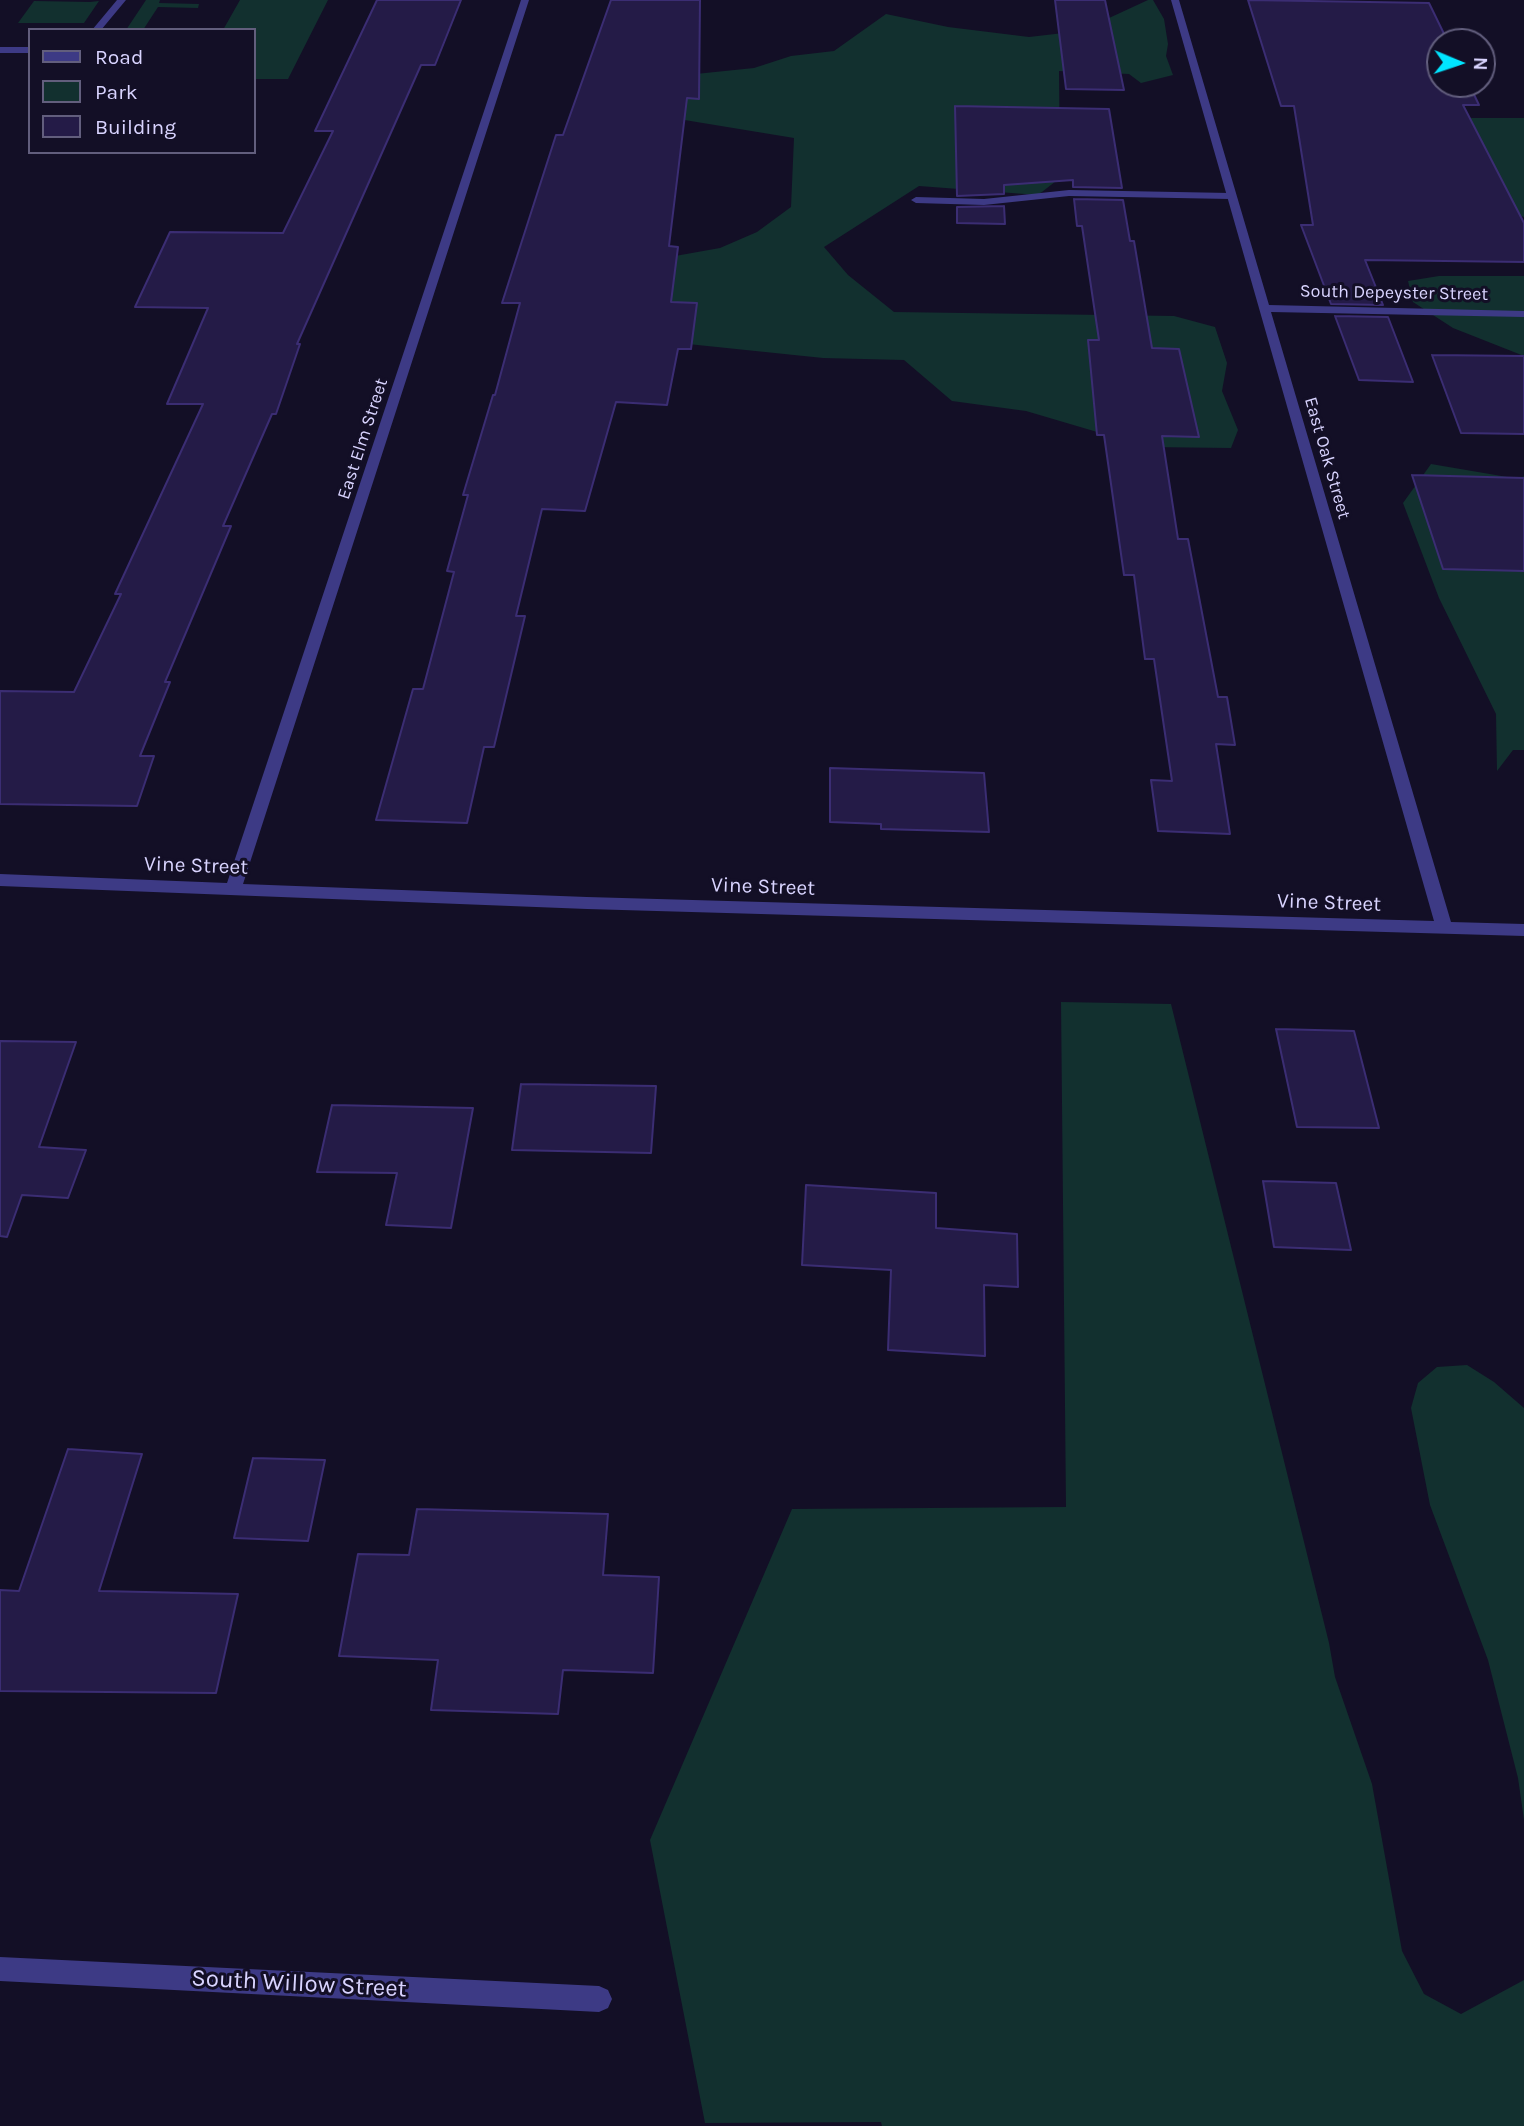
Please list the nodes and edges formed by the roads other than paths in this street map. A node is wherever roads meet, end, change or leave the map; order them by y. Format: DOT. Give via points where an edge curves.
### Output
graph roads {
  1 [pos="122,0"];
  2 [pos="525,0"];
  3 [pos="1175,0"];
  4 [pos="98,28"];
  5 [pos="0,50"];
  6 [pos="28,50"];
  7 [pos="1230,196"];
  8 [pos="916,200"];
  9 [pos="1264,308"];
  10 [pos="1524,314"];
  11 [pos="0,880"];
  12 [pos="233,889"];
  13 [pos="1444,927"];
  14 [pos="1524,930"];
  15 [pos="0,1969"];
  16 [pos="598,2000"];
  1 -- 4 [label="street"];
  2 -- 12 [label="street, East Elm Street"];
  3 -- 7 [label="street, East Oak Street"];
  5 -- 6 [label="street"];
  7 -- 8 [label="street" via="1069,193 974,202"];
  7 -- 9 [label="street, East Oak Street"];
  9 -- 10 [label="street, South Depeyster Street"];
  9 -- 13 [label="street, East Oak Street"];
  11 -- 12 [label="street, Vine Street"];
  12 -- 13 [label="street, Vine Street"];
  13 -- 14 [label="street, Vine Street"];
  15 -- 16 [label="street, South Willow Street"];
}
